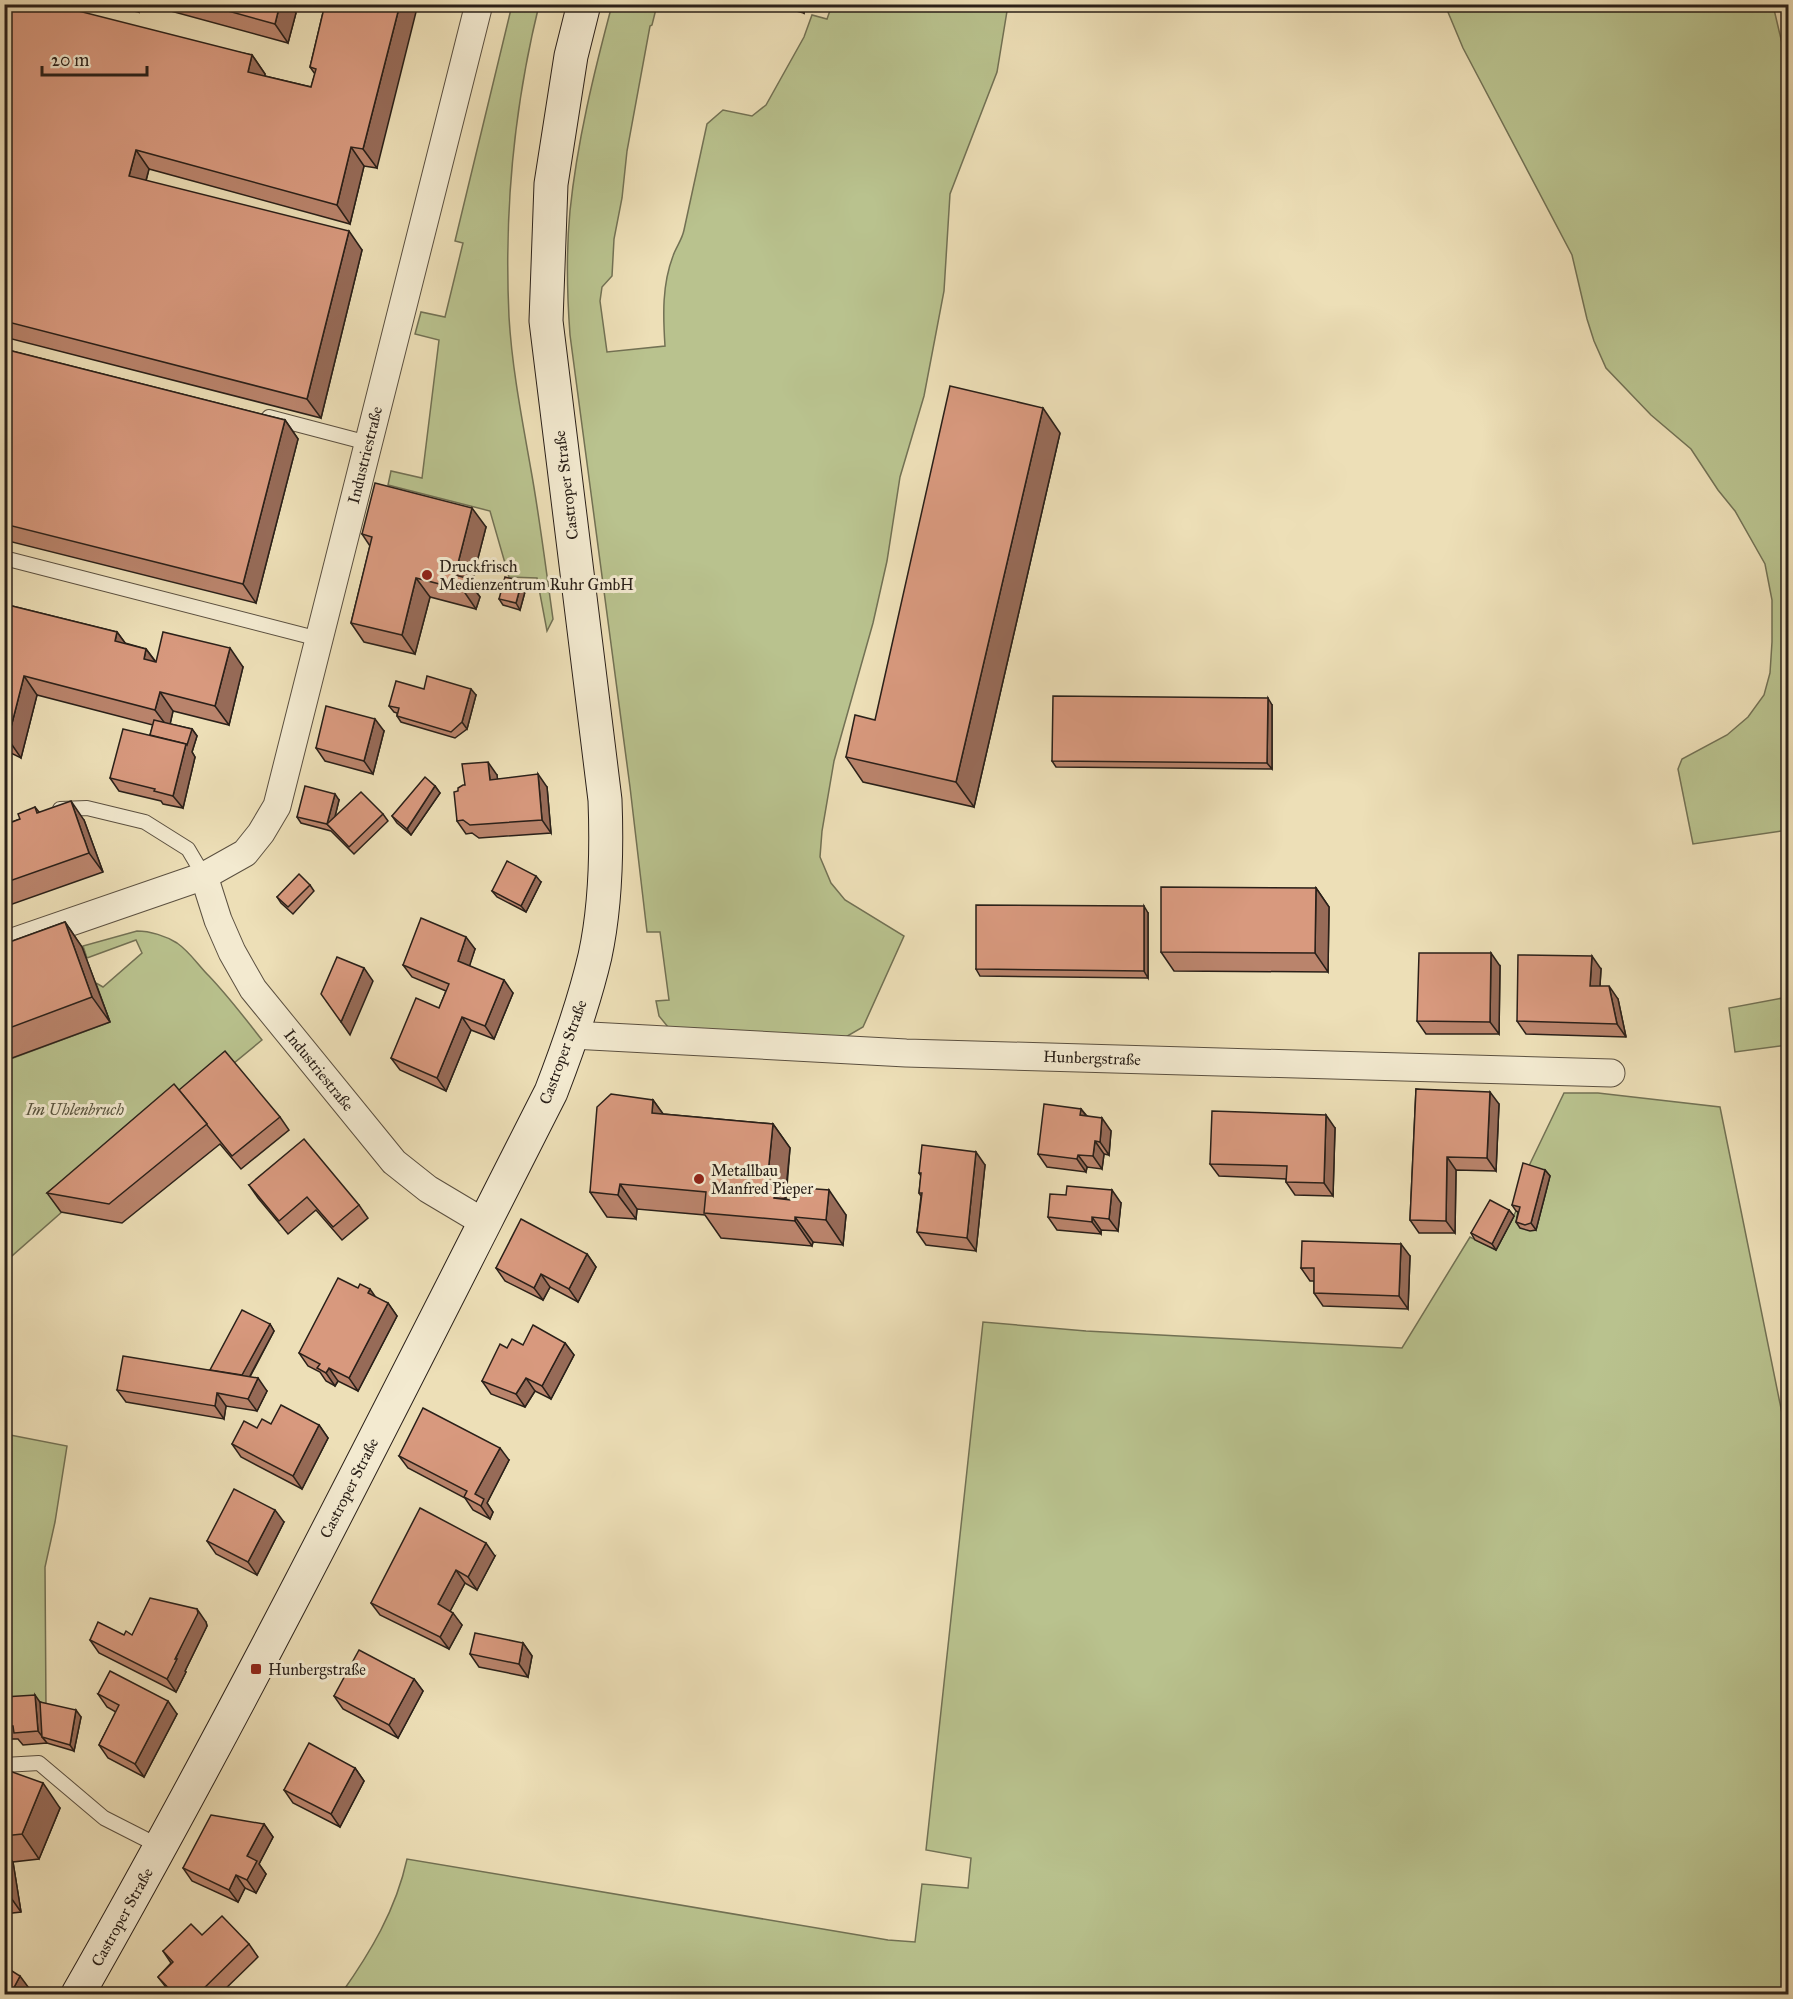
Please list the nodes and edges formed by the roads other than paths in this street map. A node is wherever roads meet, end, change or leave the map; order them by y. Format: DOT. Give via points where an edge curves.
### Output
graph roads {
  1 [pos="479,4"];
  2 [pos="584,4"];
  3 [pos="257,414"];
  4 [pos="368,443"];
  5 [pos="4,558"];
  6 [pos="319,639"];
  7 [pos="43,815"];
  8 [pos="204,876"];
  9 [pos="4,945"];
  10 [pos="572,1035"];
  11 [pos="1611,1073"];
  12 [pos="485,1223"];
  13 [pos="4,1765"];
  14 [pos="161,1847"];
  15 [pos="78,1995"];
  1 -- 4 [label="street, Industriestraße"];
  2 -- 10 [label="main road, Castroper Straße" via="571,56 551,184 546,321 605,800 607,847 595,954"];
  3 -- 4 [label="lane"];
  4 -- 6 [label="street, Industriestraße"];
  5 -- 6 [label="lane"];
  6 -- 8 [label="street, Industriestraße" via="277,806 245,853"];
  7 -- 8 [label="lane" via="63,808 87,808 145,822 188,849"];
  8 -- 9 [label="street, Industriestraße"];
  8 -- 12 [label="street, Industriestraße" via="222,931 260,998 394,1162 428,1189"];
  10 -- 11 [label="street, Hunbergstraße" via="906,1053"];
  10 -- 12 [label="main road, Castroper Straße" via="551,1092"];
  12 -- 14 [label="main road, Castroper Straße"];
  13 -- 14 [label="lane" via="39,1763 104,1818"];
  14 -- 15 [label="main road, Castroper Straße"];
}
